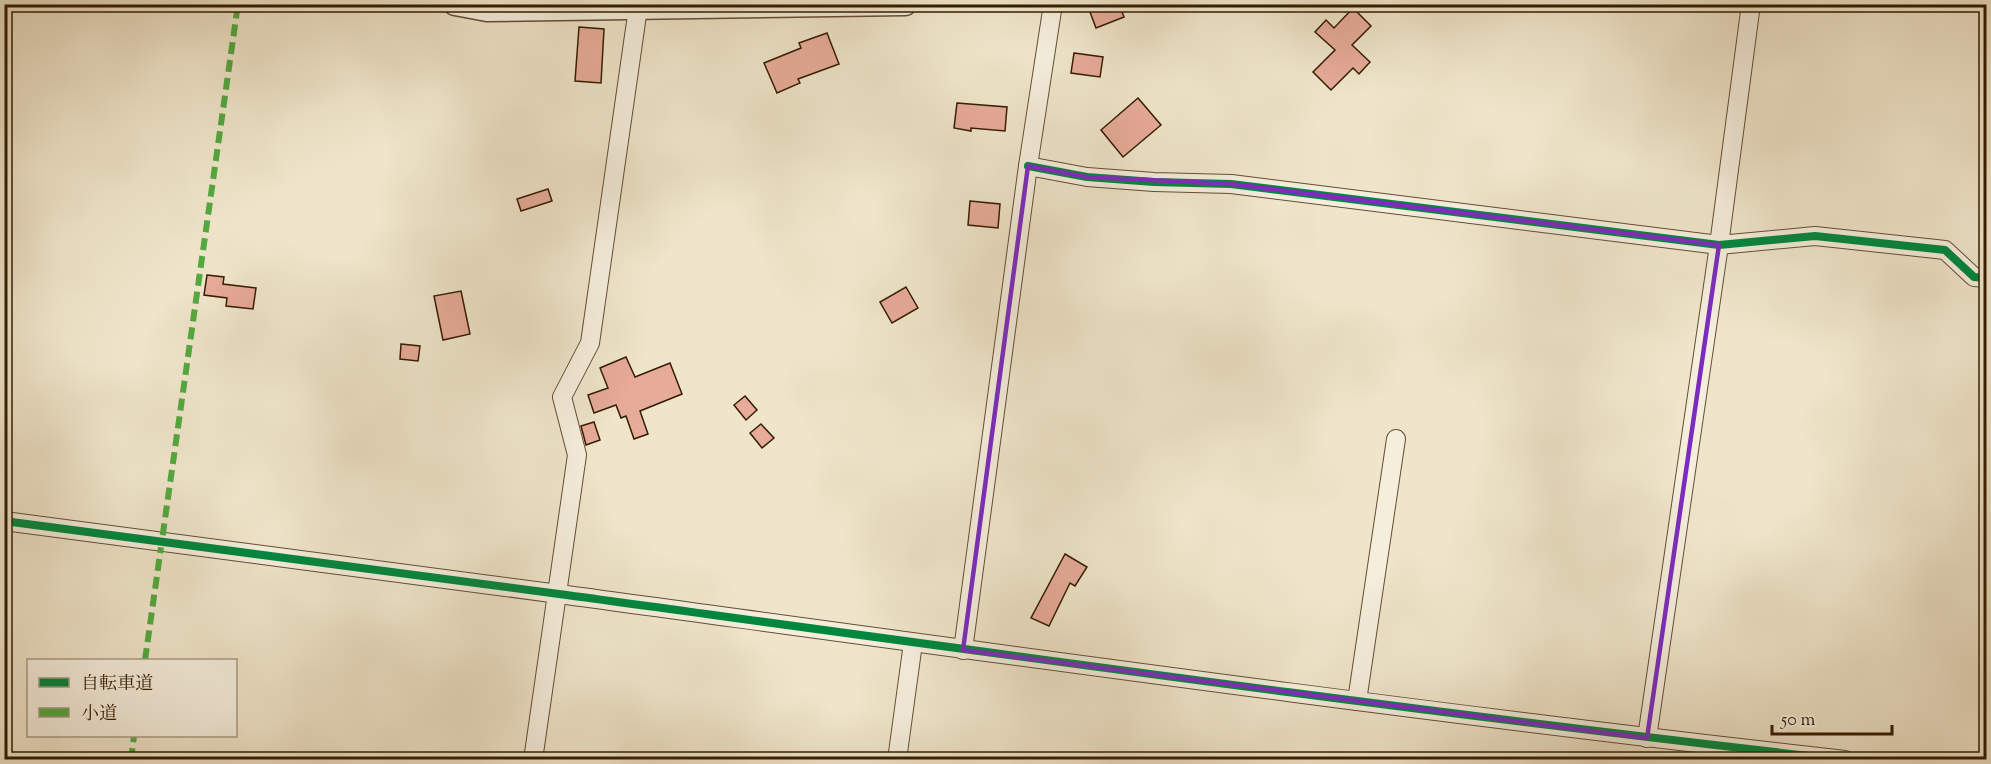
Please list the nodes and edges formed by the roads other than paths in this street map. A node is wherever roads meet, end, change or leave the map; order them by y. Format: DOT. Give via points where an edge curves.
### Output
graph roads {
  1 [pos="455,4"];
  2 [pos="905,4"];
  3 [pos="1053,4"];
  4 [pos="1751,4"];
  5 [pos="595,7"];
  6 [pos="638,8"];
  7 [pos="1028,166"];
  8 [pos="1719,245"];
  9 [pos="1986,278"];
  10 [pos="1396,439"];
  11 [pos="4,521"];
  12 [pos="556,593"];
  13 [pos="914,643"];
  14 [pos="963,650"];
  15 [pos="1357,701"];
  16 [pos="1647,738"];
  17 [pos="1713,752"];
  18 [pos="533,759"];
  19 [pos="897,759"];
  20 [pos="1845,759"];
  1 -- 5 [label="street" via="487,10"];
  2 -- 6 [label="street"];
  3 -- 7 [label="street"];
  4 -- 8 [label="street"];
  5 -- 6 [label="street"];
  6 -- 12 [label="street" via="590,343 562,397 577,455"];
  7 -- 8 [label="street" via="1087,177 1231,184"];
  7 -- 14 [label="street"];
  8 -- 9 [label="street" via="1815,236 1945,250 1974,277"];
  8 -- 16 [label="street"];
  10 -- 15 [label="street"];
  11 -- 12 [label="street"];
  12 -- 13 [label="street"];
  12 -- 18 [label="street"];
  13 -- 14 [label="street"];
  13 -- 19 [label="street"];
  14 -- 15 [label="street"];
  15 -- 16 [label="street"];
  16 -- 17 [label="street"];
  17 -- 20 [label="street"];
}
